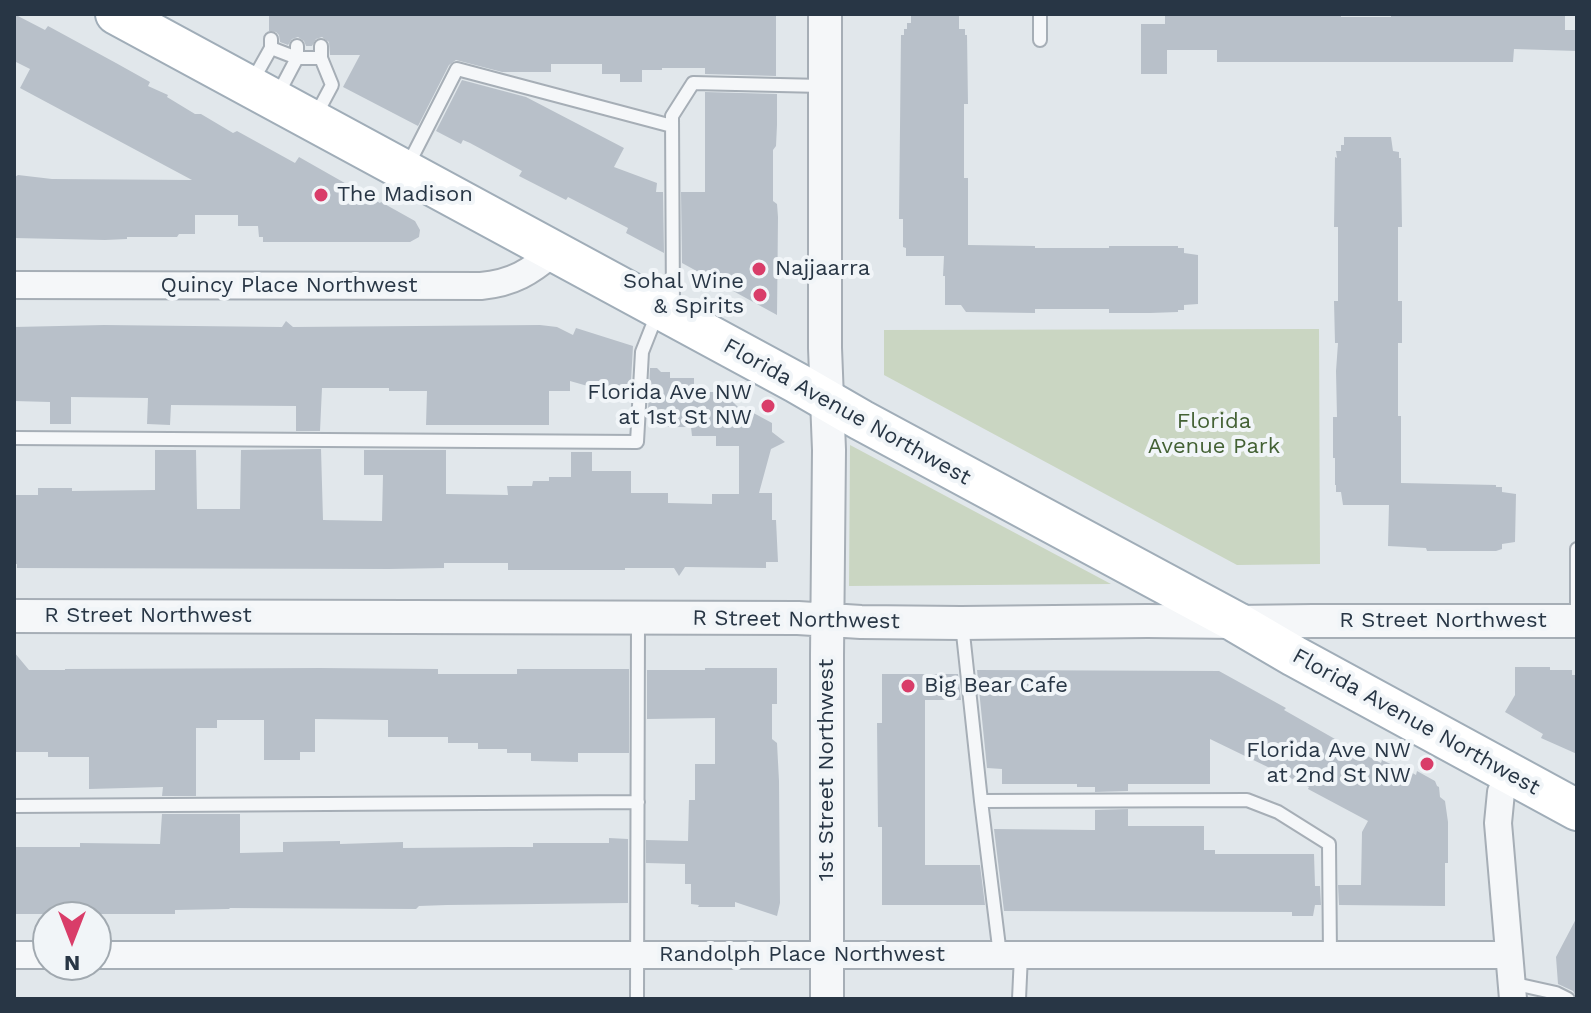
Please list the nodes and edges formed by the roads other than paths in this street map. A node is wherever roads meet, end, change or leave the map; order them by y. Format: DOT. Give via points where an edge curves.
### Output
graph roads {
  1 [pos="116,14"];
  2 [pos="825,14"];
  3 [pos="1040,14"];
  4 [pos="1040,40"];
  5 [pos="297,52"];
  6 [pos="825,86"];
  7 [pos="262,93"];
  8 [pos="313,121"];
  9 [pos="672,126"];
  10 [pos="404,171"];
  11 [pos="554,252"];
  12 [pos="14,285"];
  13 [pos="666,313"];
  14 [pos="827,401"];
  15 [pos="14,438"];
  16 [pos="1577,549"];
  17 [pos="14,616"];
  18 [pos="638,618"];
  19 [pos="827,620"];
  20 [pos="1577,621"];
  21 [pos="1236,622"];
  22 [pos="961,623"];
  23 [pos="1509,773"];
  24 [pos="981,801"];
  25 [pos="638,802"];
  26 [pos="14,806"];
  27 [pos="1577,810"];
  28 [pos="112,955"];
  29 [pos="827,955"];
  30 [pos="1010,955"];
  31 [pos="1330,955"];
  32 [pos="1509,955"];
  33 [pos="637,956"];
  34 [pos="1512,991"];
  35 [pos="637,999"];
  36 [pos="827,999"];
  37 [pos="1019,999"];
  38 [pos="1568,999"];
  1 -- 7 [label="main road, Florida Avenue Northwest"];
  2 -- 6 [label="street, 1st Street Northwest"];
  3 -- 4 [label="lane"];
  5 -- 7 [label="lane"];
  5 -- 7 [label="lane" via="271,43"];
  5 -- 8 [label="lane" via="321,52 332,85"];
  6 -- 9 [label="lane" via="693,83 672,116"];
  6 -- 14 [label="street, 1st Street Northwest"];
  7 -- 8 [label="main road, Florida Avenue Northwest"];
  8 -- 10 [label="main road, Florida Avenue Northwest"];
  9 -- 10 [label="lane" via="457,69"];
  9 -- 13 [label="lane"];
  10 -- 11 [label="main road, Florida Avenue Northwest"];
  11 -- 12 [label="street, Quincy Place Northwest" via="525,275 481,286"];
  11 -- 13 [label="main road, Florida Avenue Northwest"];
  13 -- 14 [label="main road, Florida Avenue Northwest"];
  13 -- 15 [label="lane" via="642,352 637,442"];
  14 -- 19 [label="street, 1st Street Northwest"];
  14 -- 21 [label="main road, Florida Avenue Northwest"];
  16 -- 20 [label="lane"];
  17 -- 18 [label="street, R Street Northwest"];
  18 -- 19 [label="street, R Street Northwest"];
  18 -- 25 [label="lane"];
  19 -- 22 [label="street, R Street Northwest"];
  19 -- 29 [label="street, 1st Street Northwest"];
  20 -- 21 [label="street, R Street Northwest"];
  21 -- 22 [label="street, R Street Northwest"];
  21 -- 23 [label="main road, Florida Avenue Northwest"];
  22 -- 24 [label="lane"];
  23 -- 27 [label="main road, Florida Avenue Northwest"];
  23 -- 32 [label="street" via="1498,823"];
  24 -- 30 [label="lane"];
  24 -- 31 [label="lane" via="1247,800 1278,812 1329,844"];
  25 -- 26 [label="lane"];
  25 -- 33 [label="lane"];
  28 -- 33 [label="street, Randolph Place Northwest"];
  29 -- 30 [label="street, Randolph Place Northwest"];
  29 -- 33 [label="street, Randolph Place Northwest"];
  29 -- 36 [label="street, 1st Street Northwest"];
  30 -- 31 [label="street, Randolph Place Northwest"];
  30 -- 37 [label="lane"];
  31 -- 32 [label="street, Randolph Place Northwest"];
  32 -- 34 [label="street"];
  33 -- 35 [label="lane"];
  34 -- 38 [label="lane" via="1556,993"];
}
